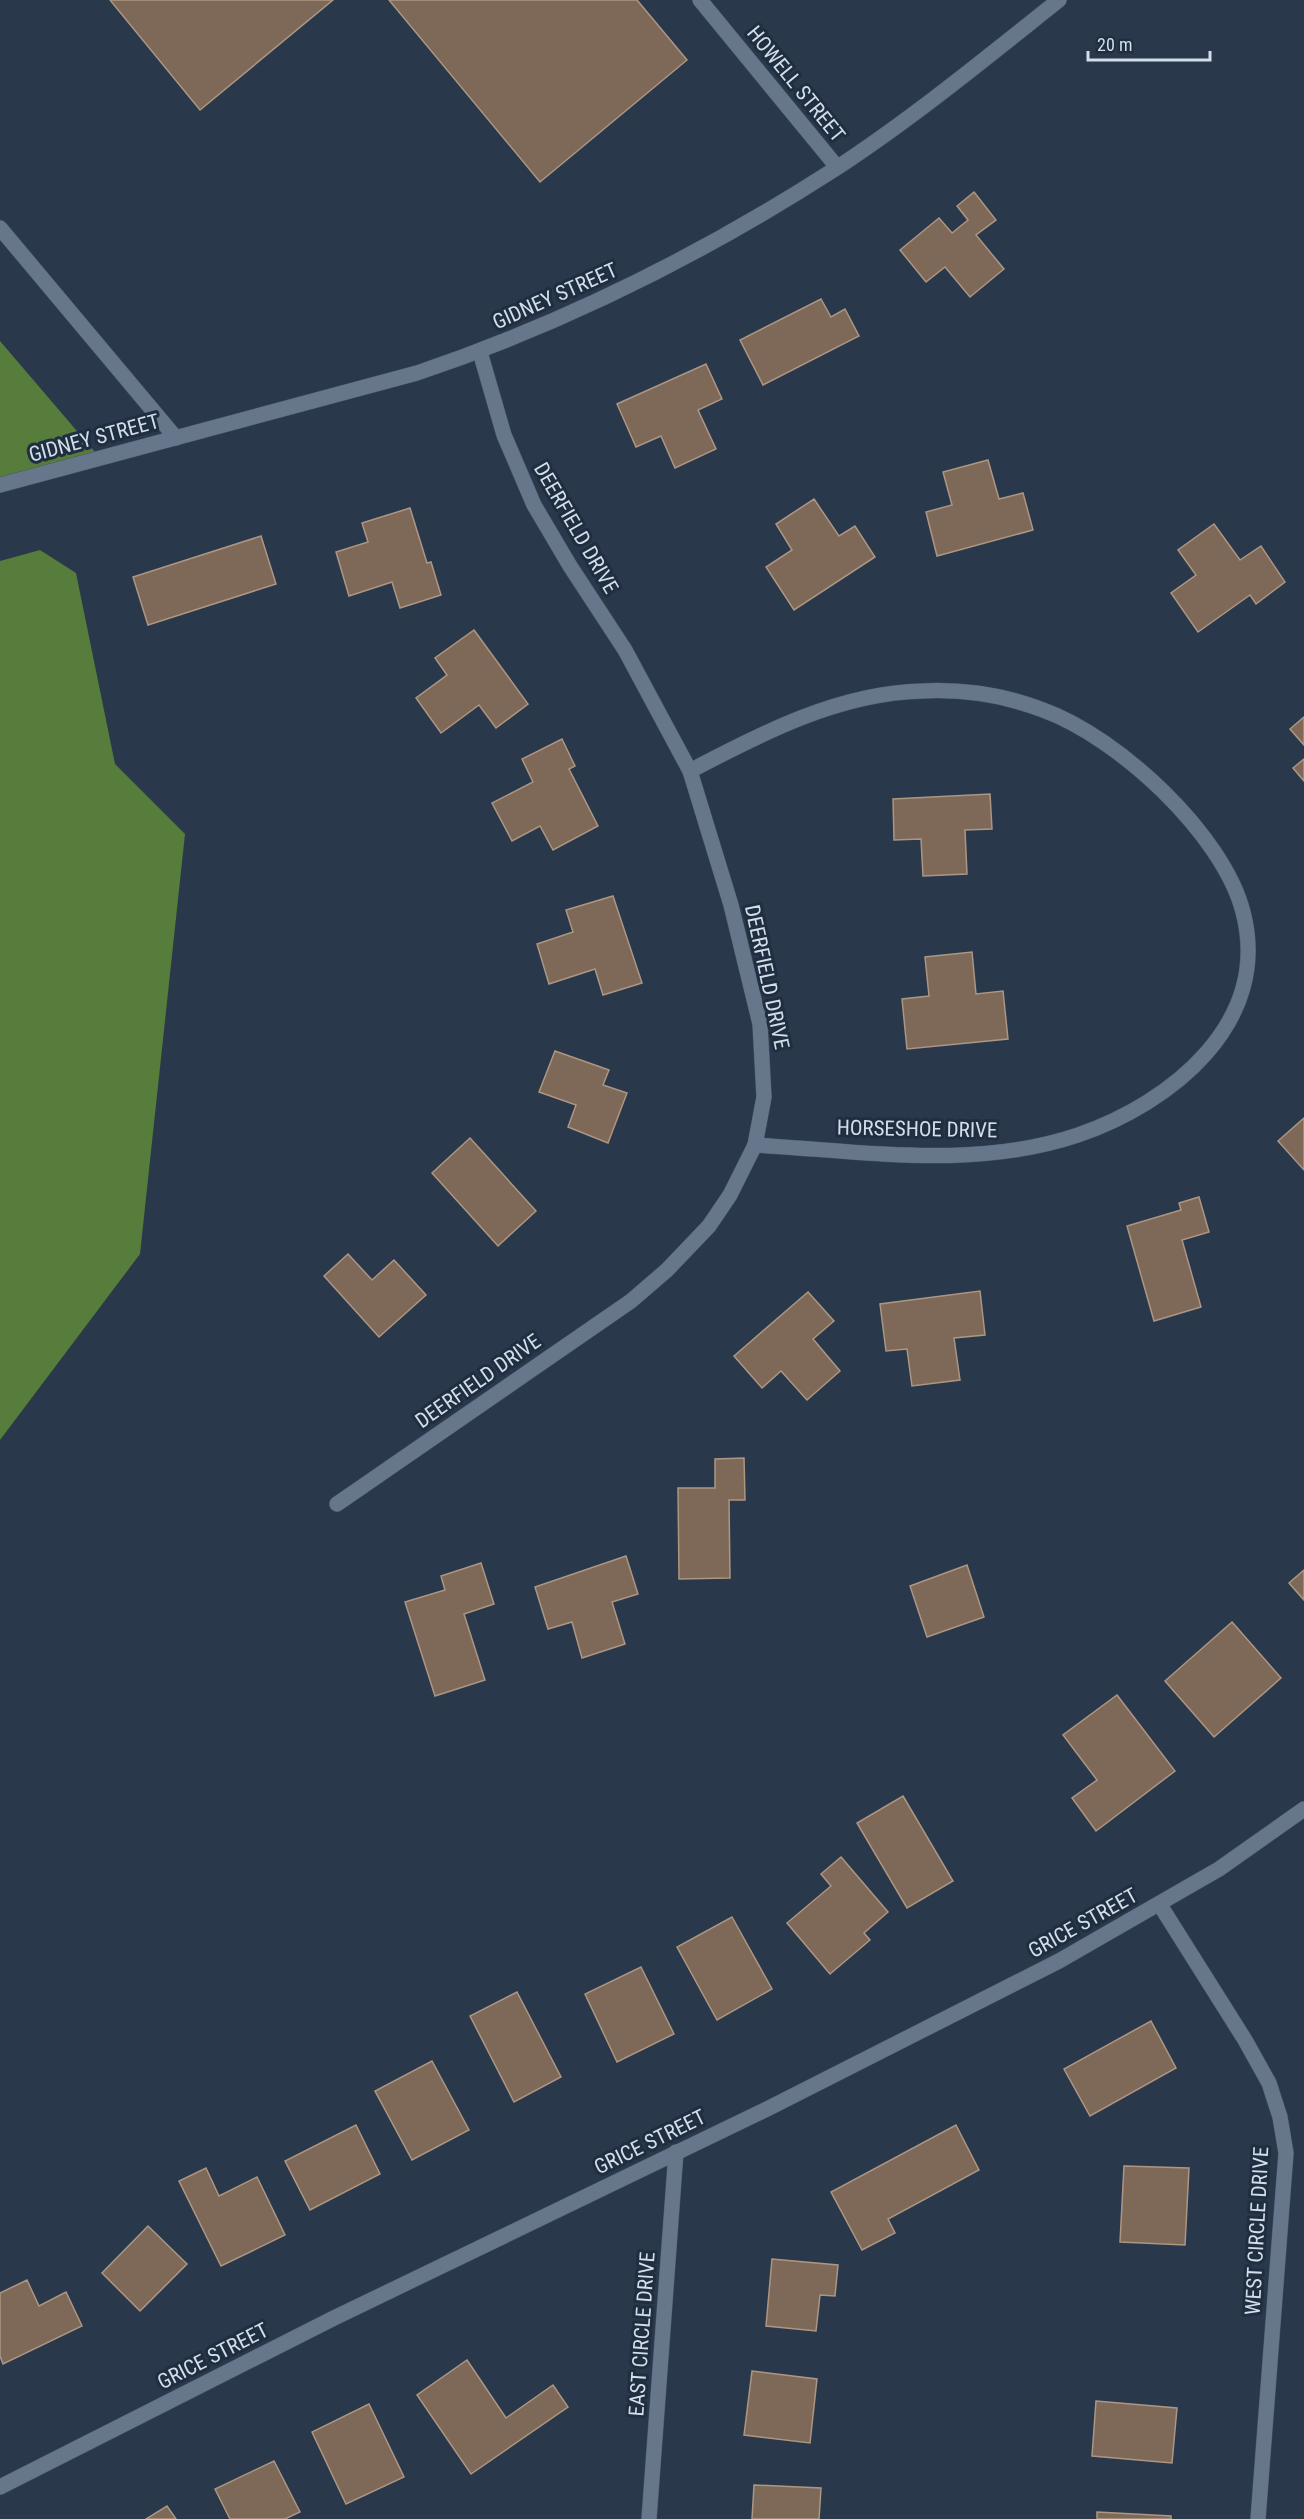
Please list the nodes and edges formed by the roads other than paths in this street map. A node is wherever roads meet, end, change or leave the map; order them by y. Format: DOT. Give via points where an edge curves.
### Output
graph roads {
  1 [pos="700,0"];
  2 [pos="1059,0"];
  3 [pos="837,167"];
  4 [pos="0,228"];
  5 [pos="480,352"];
  6 [pos="176,438"];
  7 [pos="0,485"];
  8 [pos="690,771"];
  9 [pos="755,1145"];
  10 [pos="338,1504"];
  11 [pos="1304,1809"];
  12 [pos="1160,1905"];
  13 [pos="676,2152"];
  14 [pos="0,2487"];
  15 [pos="649,2519"];
  16 [pos="1258,2519"];
  1 -- 3 [label="street, HOWELL STREET"];
  2 -- 3 [label="street, GIDNEY STREET"];
  3 -- 5 [label="street, GIDNEY STREET" via="649,277"];
  4 -- 6 [label="street"];
  5 -- 6 [label="street, GIDNEY STREET" via="417,373"];
  5 -- 8 [label="street, DEERFIELD DRIVE" via="504,435 534,505 625,650"];
  6 -- 7 [label="street, GIDNEY STREET"];
  8 -- 9 [label="street, DEERFIELD DRIVE" via="731,905 760,1024 764,1097"];
  8 -- 9 [label="street, HORSESHOE DRIVE" via="744,743 841,704 920,691 1004,697 1046,711 1086,731 1158,787 1208,844 1230,879 1243,913 1248,952 1243,991 1226,1027 1186,1074 1133,1112 1077,1135 1010,1151 970,1155 881,1154"];
  9 -- 10 [label="street, DEERFIELD DRIVE" via="709,1226 631,1301"];
  11 -- 12 [label="street, GRICE STREET"];
  12 -- 13 [label="street, GRICE STREET" via="1059,1961"];
  12 -- 16 [label="street, WEST CIRCLE DRIVE" via="1245,2040 1269,2083 1280,2117 1285,2164"];
  13 -- 14 [label="street, GRICE STREET" via="334,2318"];
  13 -- 15 [label="street, EAST CIRCLE DRIVE"];
}
